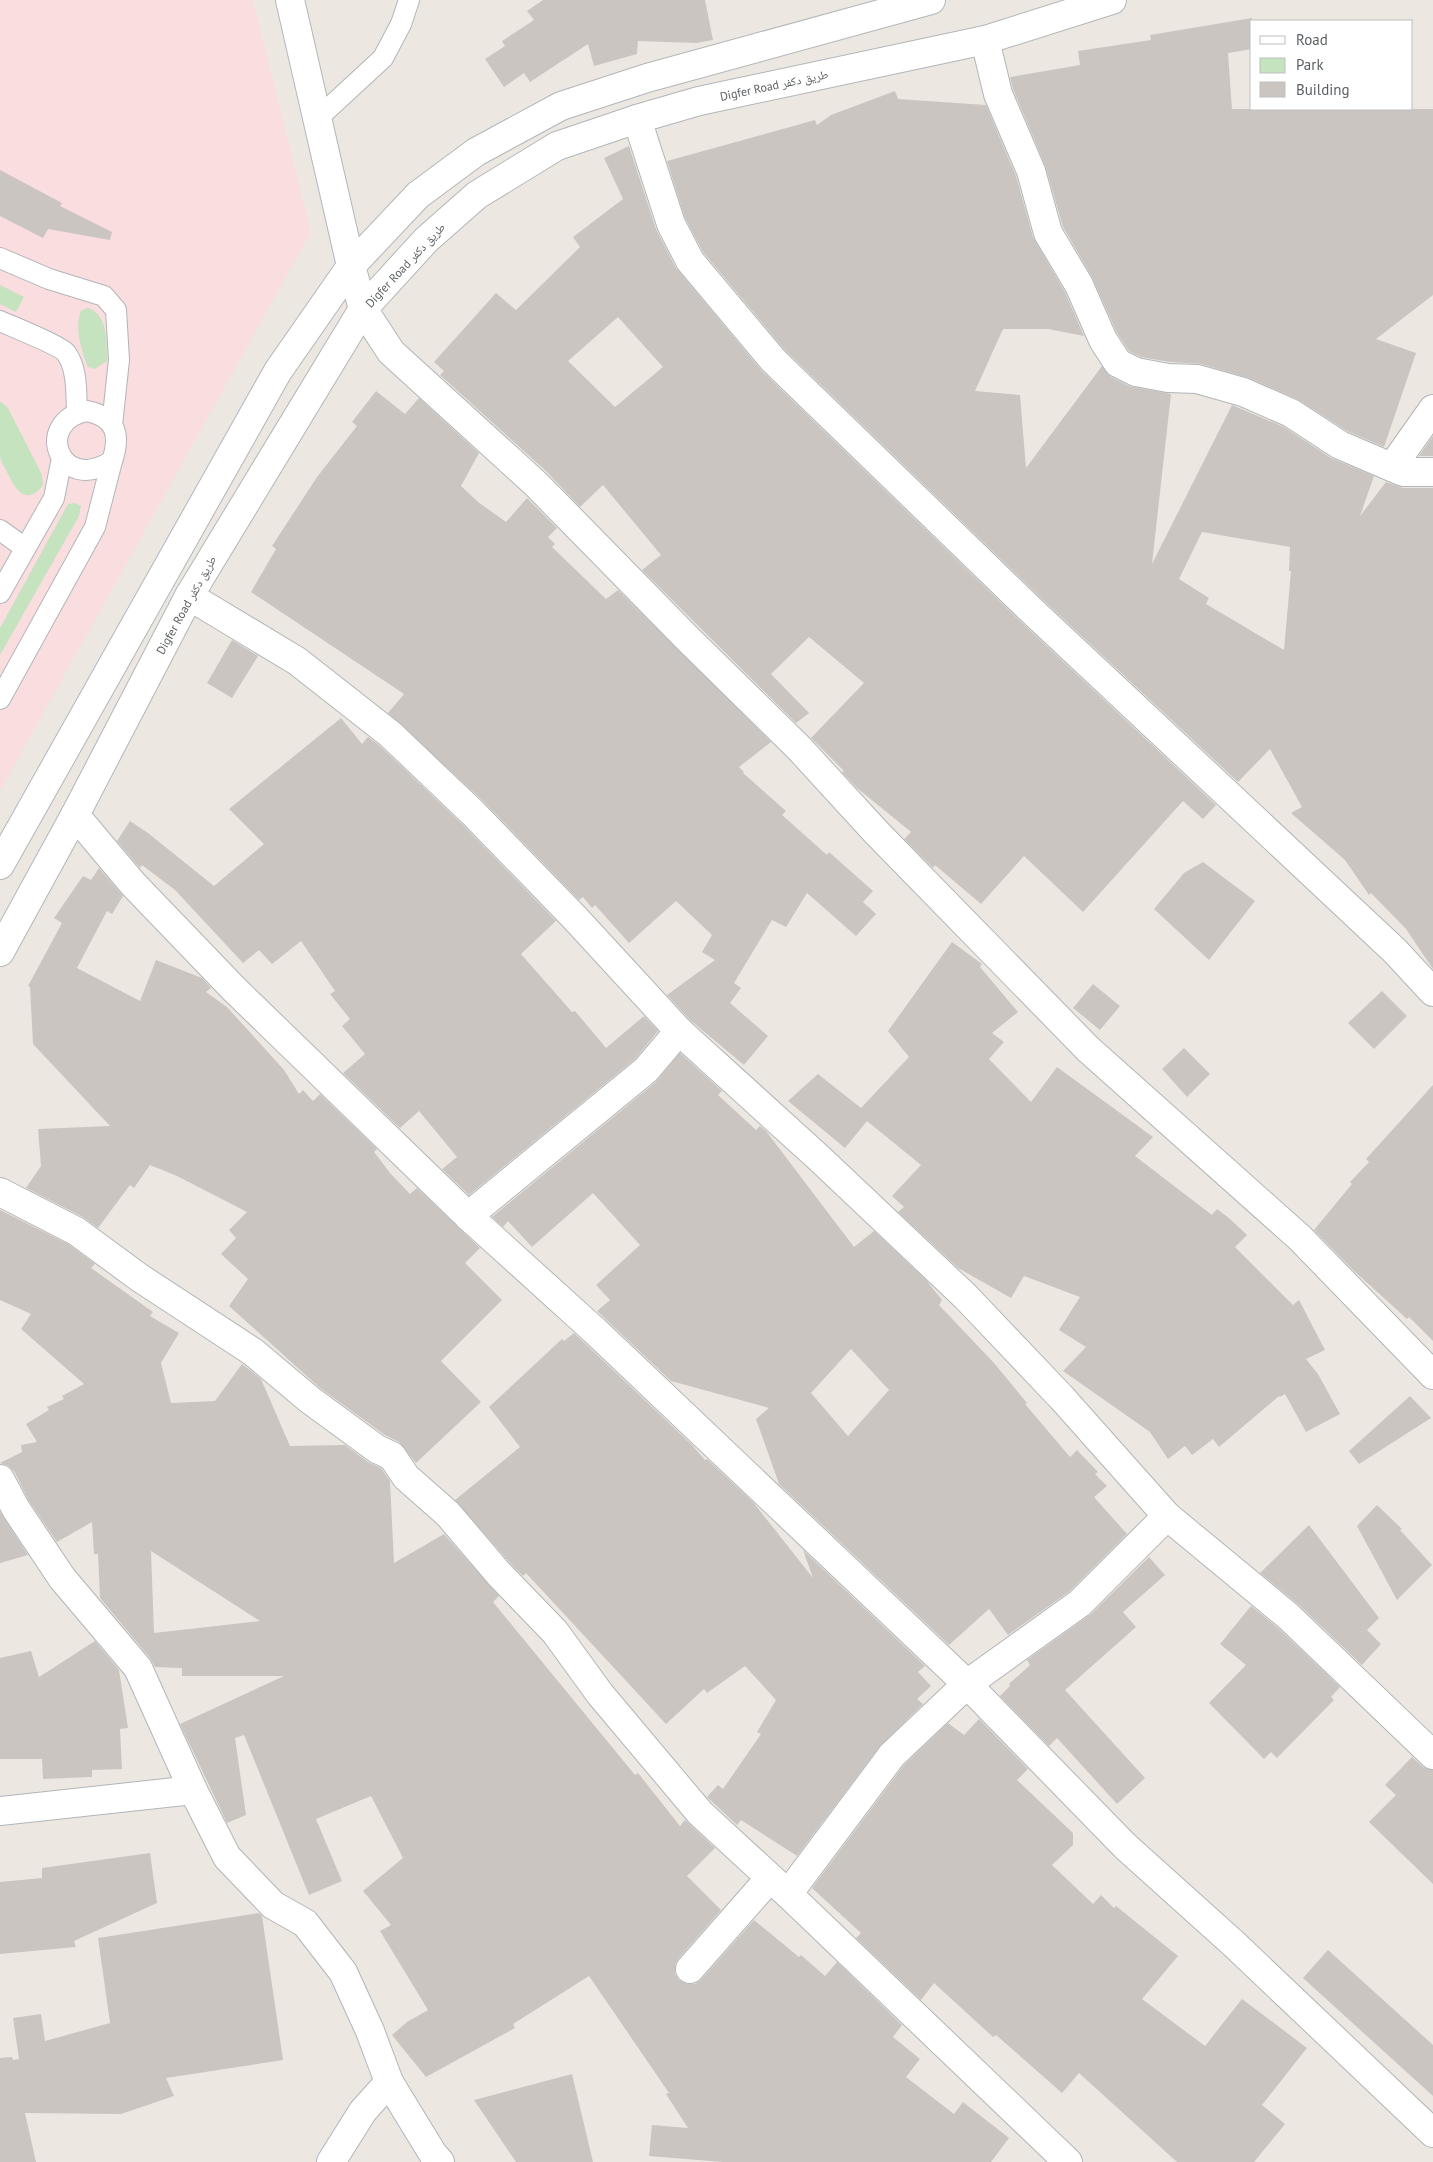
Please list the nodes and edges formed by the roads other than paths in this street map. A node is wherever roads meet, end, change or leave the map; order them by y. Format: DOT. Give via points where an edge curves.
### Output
graph roads {
  1 [pos="290,0"];
  2 [pos="409,0"];
  3 [pos="931,0"];
  4 [pos="1112,0"];
  5 [pos="985,40"];
  6 [pos="317,119"];
  7 [pos="637,119"];
  8 [pos="0,258"];
  9 [pos="351,266"];
  10 [pos="363,309"];
  11 [pos="0,321"];
  12 [pos="1433,409"];
  13 [pos="78,413"];
  14 [pos="112,425"];
  15 [pos="62,458"];
  16 [pos="112,461"];
  17 [pos="1392,467"];
  18 [pos="1433,472"];
  19 [pos="0,530"];
  20 [pos="26,548"];
  21 [pos="0,593"];
  22 [pos="189,596"];
  23 [pos="0,699"];
  24 [pos="75,815"];
  25 [pos="0,865"];
  26 [pos="0,952"];
  27 [pos="1433,992"];
  28 [pos="679,1031"];
  29 [pos="0,1192"];
  30 [pos="468,1216"];
  31 [pos="1433,1374"];
  32 [pos="0,1479"];
  33 [pos="1167,1516"];
  34 [pos="967,1684"];
  35 [pos="1433,1755"];
  36 [pos="193,1790"];
  37 [pos="0,1812"];
  38 [pos="779,1886"];
  39 [pos="690,1969"];
  40 [pos="389,2082"];
  41 [pos="1433,2133"];
  42 [pos="332,2162"];
  43 [pos="440,2162"];
  44 [pos="1068,2162"];
  1 -- 6 [label="street"];
  2 -- 6 [label="lane" via="401,24 383,58"];
  3 -- 9 [label="street" via="647,78 560,106 476,152 418,195"];
  4 -- 5 [label="street, Digfer Road طريق دكفر"];
  5 -- 7 [label="street, Digfer Road طريق دكفر" via="699,101"];
  5 -- 17 [label="street" via="998,94 1031,171 1048,233 1079,285 1103,340 1118,363 1136,372 1197,379 1243,392 1291,413 1340,445"];
  6 -- 9 [label="street"];
  7 -- 10 [label="street, Digfer Road طريق دكفر" via="557,146 477,195 426,240"];
  7 -- 27 [label="street" via="671,224 690,261 773,360 1030,609 1395,951"];
  8 -- 14 [label="lane" via="49,279 104,296 116,310 119,360"];
  9 -- 10 [label="street"];
  9 -- 25 [label="street" via="278,370"];
  10 -- 22 [label="street, Digfer Road طريق دكفر"];
  10 -- 31 [label="street" via="391,352 536,484 799,748 876,832 1088,1049 1300,1238"];
  11 -- 13 [label="lane" via="65,351 74,373"];
  12 -- 17 [label="street"];
  13 -- 14 [label="lane" via="97,413"];
  13 -- 15 [label="lane" via="69,417 58,432"];
  14 -- 16 [label="lane" via="117,443"];
  15 -- 16 [label="lane" via="69,465 86,471"];
  15 -- 20 [label="lane" via="54,498"];
  16 -- 23 [label="lane" via="95,527"];
  17 -- 18 [label="street" via="1403,472"];
  19 -- 20 [label="lane"];
  20 -- 21 [label="lane"];
  22 -- 24 [label="street, Digfer Road طريق دكفر"];
  22 -- 28 [label="street" via="297,661 390,734 473,813"];
  24 -- 26 [label="street, Digfer Road طريق دكفر"];
  24 -- 30 [label="street" via="133,884 234,989"];
  28 -- 30 [label="street" via="646,1070"];
  28 -- 33 [label="street" via="820,1158 966,1297"];
  29 -- 38 [label="street" via="76,1231 140,1278 253,1352 310,1400 377,1449 392,1456 406,1477 448,1514 499,1574 555,1632 600,1694 700,1813"];
  30 -- 34 [label="street" via="594,1330"];
  32 -- 36 [label="street" via="62,1578 138,1668"];
  33 -- 34 [label="street" via="1080,1603"];
  33 -- 35 [label="street" via="1288,1616"];
  34 -- 38 [label="street" via="892,1755"];
  34 -- 41 [label="street" via="1125,1846 1234,1944"];
  36 -- 37 [label="street"];
  36 -- 40 [label="street" via="228,1857 273,1905 305,1923 343,1972"];
  38 -- 39 [label="street"];
  38 -- 44 [label="street"];
  40 -- 42 [label="street" via="363,2111"];
  40 -- 43 [label="street"];
}
